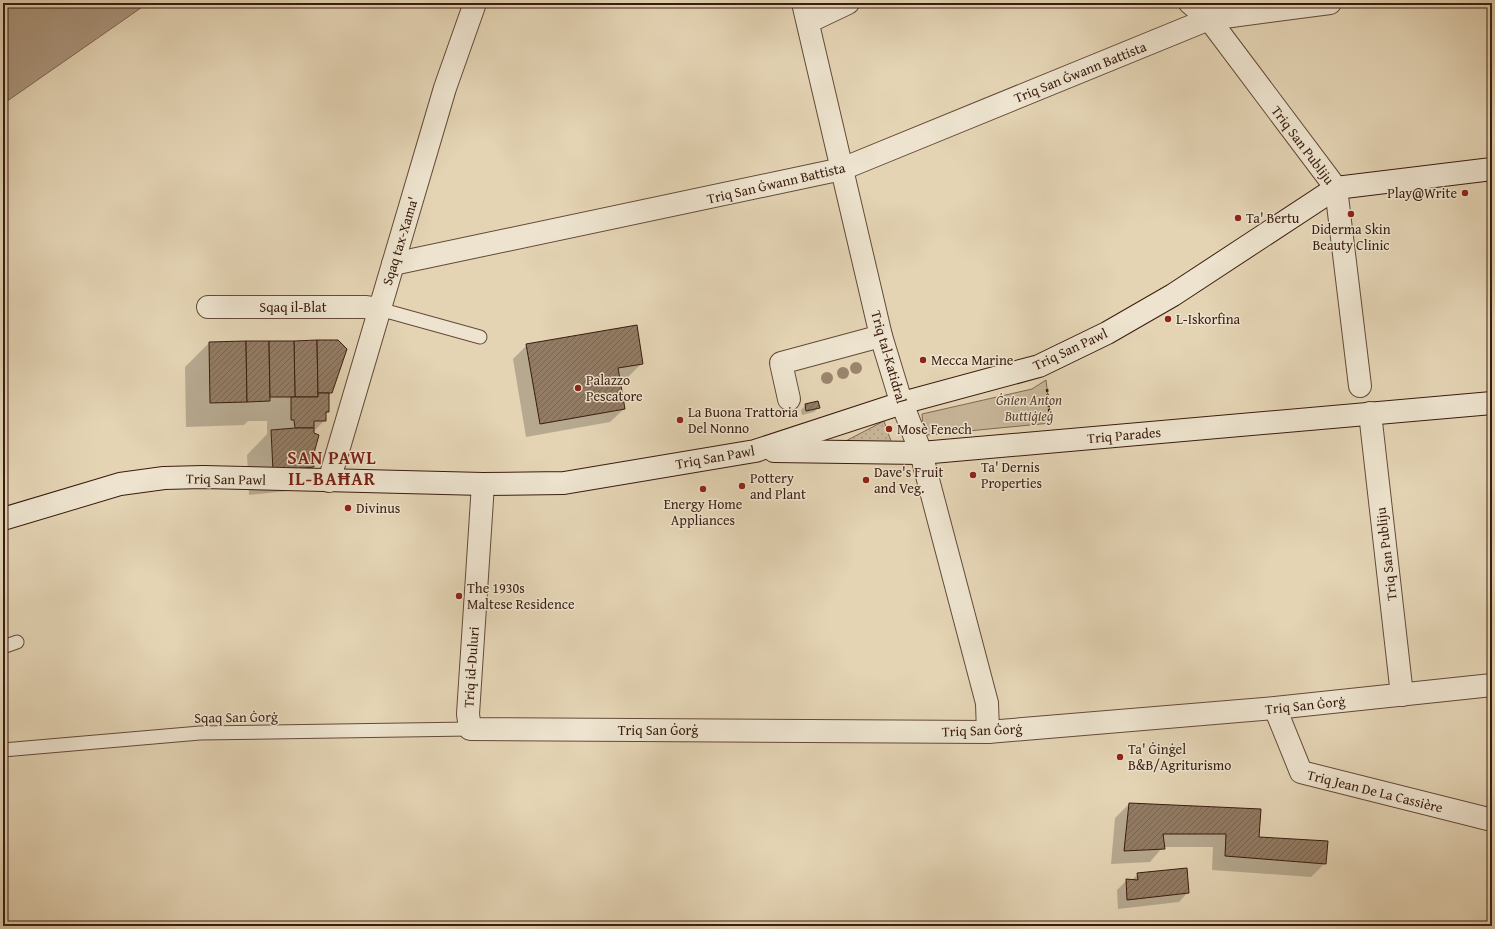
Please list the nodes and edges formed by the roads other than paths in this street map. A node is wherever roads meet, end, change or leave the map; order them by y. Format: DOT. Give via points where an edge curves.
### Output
graph roads {
  1 [pos="475,3"];
  2 [pos="848,3"];
  3 [pos="1190,3"];
  4 [pos="1330,3"];
  5 [pos="806,13"];
  6 [pos="1208,19"];
  7 [pos="842,169"];
  8 [pos="1492,169"];
  9 [pos="1336,188"];
  10 [pos="393,264"];
  11 [pos="208,306"];
  12 [pos="378,309"];
  13 [pos="881,336"];
  14 [pos="480,337"];
  15 [pos="1360,386"];
  16 [pos="789,399"];
  17 [pos="902,403"];
  18 [pos="1492,403"];
  19 [pos="1370,413"];
  20 [pos="754,450"];
  21 [pos="921,453"];
  22 [pos="329,481"];
  23 [pos="483,484"];
  24 [pos="3,519"];
  25 [pos="17,642"];
  26 [pos="3,646"];
  27 [pos="1492,686"];
  28 [pos="1402,695"];
  29 [pos="1275,708"];
  30 [pos="470,729"];
  31 [pos="988,732"];
  32 [pos="3,750"];
  33 [pos="1492,820"];
  1 -- 10 [label="street, Sqaq tax-Xama'" via="445,88"];
  2 -- 5 [label="street"];
  3 -- 6 [label="street, Triq San Publiju"];
  4 -- 6 [label="street, Triq San Ġwann Battista"];
  5 -- 7 [label="street, Triq tal-Katidral"];
  6 -- 7 [label="street, Triq San Ġwann Battista"];
  6 -- 9 [label="street, Triq San Publiju"];
  7 -- 10 [label="street, Triq San Ġwann Battista"];
  7 -- 13 [label="street, Triq tal-Katidral"];
  8 -- 9 [label="street, Triq San Pawl"];
  9 -- 15 [label="street, Triq San Publiju"];
  9 -- 17 [label="street, Triq San Pawl" via="1173,295 1107,333 1039,366"];
  10 -- 12 [label="street, Sqaq tax-Xama'"];
  11 -- 12 [label="street, Sqaq il-Blat"];
  12 -- 14 [label="lane"];
  12 -- 22 [label="street, Sqaq tax-Xama'"];
  13 -- 16 [label="street" via="781,363"];
  13 -- 17 [label="street, Triq tal-Katidral"];
  17 -- 20 [label="street, Triq San Pawl"];
  17 -- 21 [label="street, Triq tal-Katidral"];
  18 -- 19 [label="street, Triq Parades"];
  19 -- 21 [label="street, Triq Parades"];
  19 -- 28 [label="street, Triq San Publiju"];
  20 -- 21 [label="street, Triq Parades"];
  20 -- 23 [label="street, Triq San Pawl" via="564,483"];
  21 -- 31 [label="street, Triq tal-Katidral" via="987,703"];
  22 -- 23 [label="street, Triq San Pawl"];
  22 -- 24 [label="street, Triq San Pawl" via="164,478 120,484"];
  23 -- 30 [label="street, Triq id-Duluri" via="468,714"];
  25 -- 26 [label="lane"];
  27 -- 28 [label="street, Triq San Ġorġ"];
  28 -- 29 [label="street, Triq San Ġorġ"];
  29 -- 31 [label="street, Triq San Ġorġ"];
  29 -- 33 [label="street, Triq Jean De La Cassière" via="1300,772"];
  30 -- 31 [label="street, Triq San Ġorġ"];
  30 -- 32 [label="lane, Sqaq San Ġorġ" via="200,733"];
}
